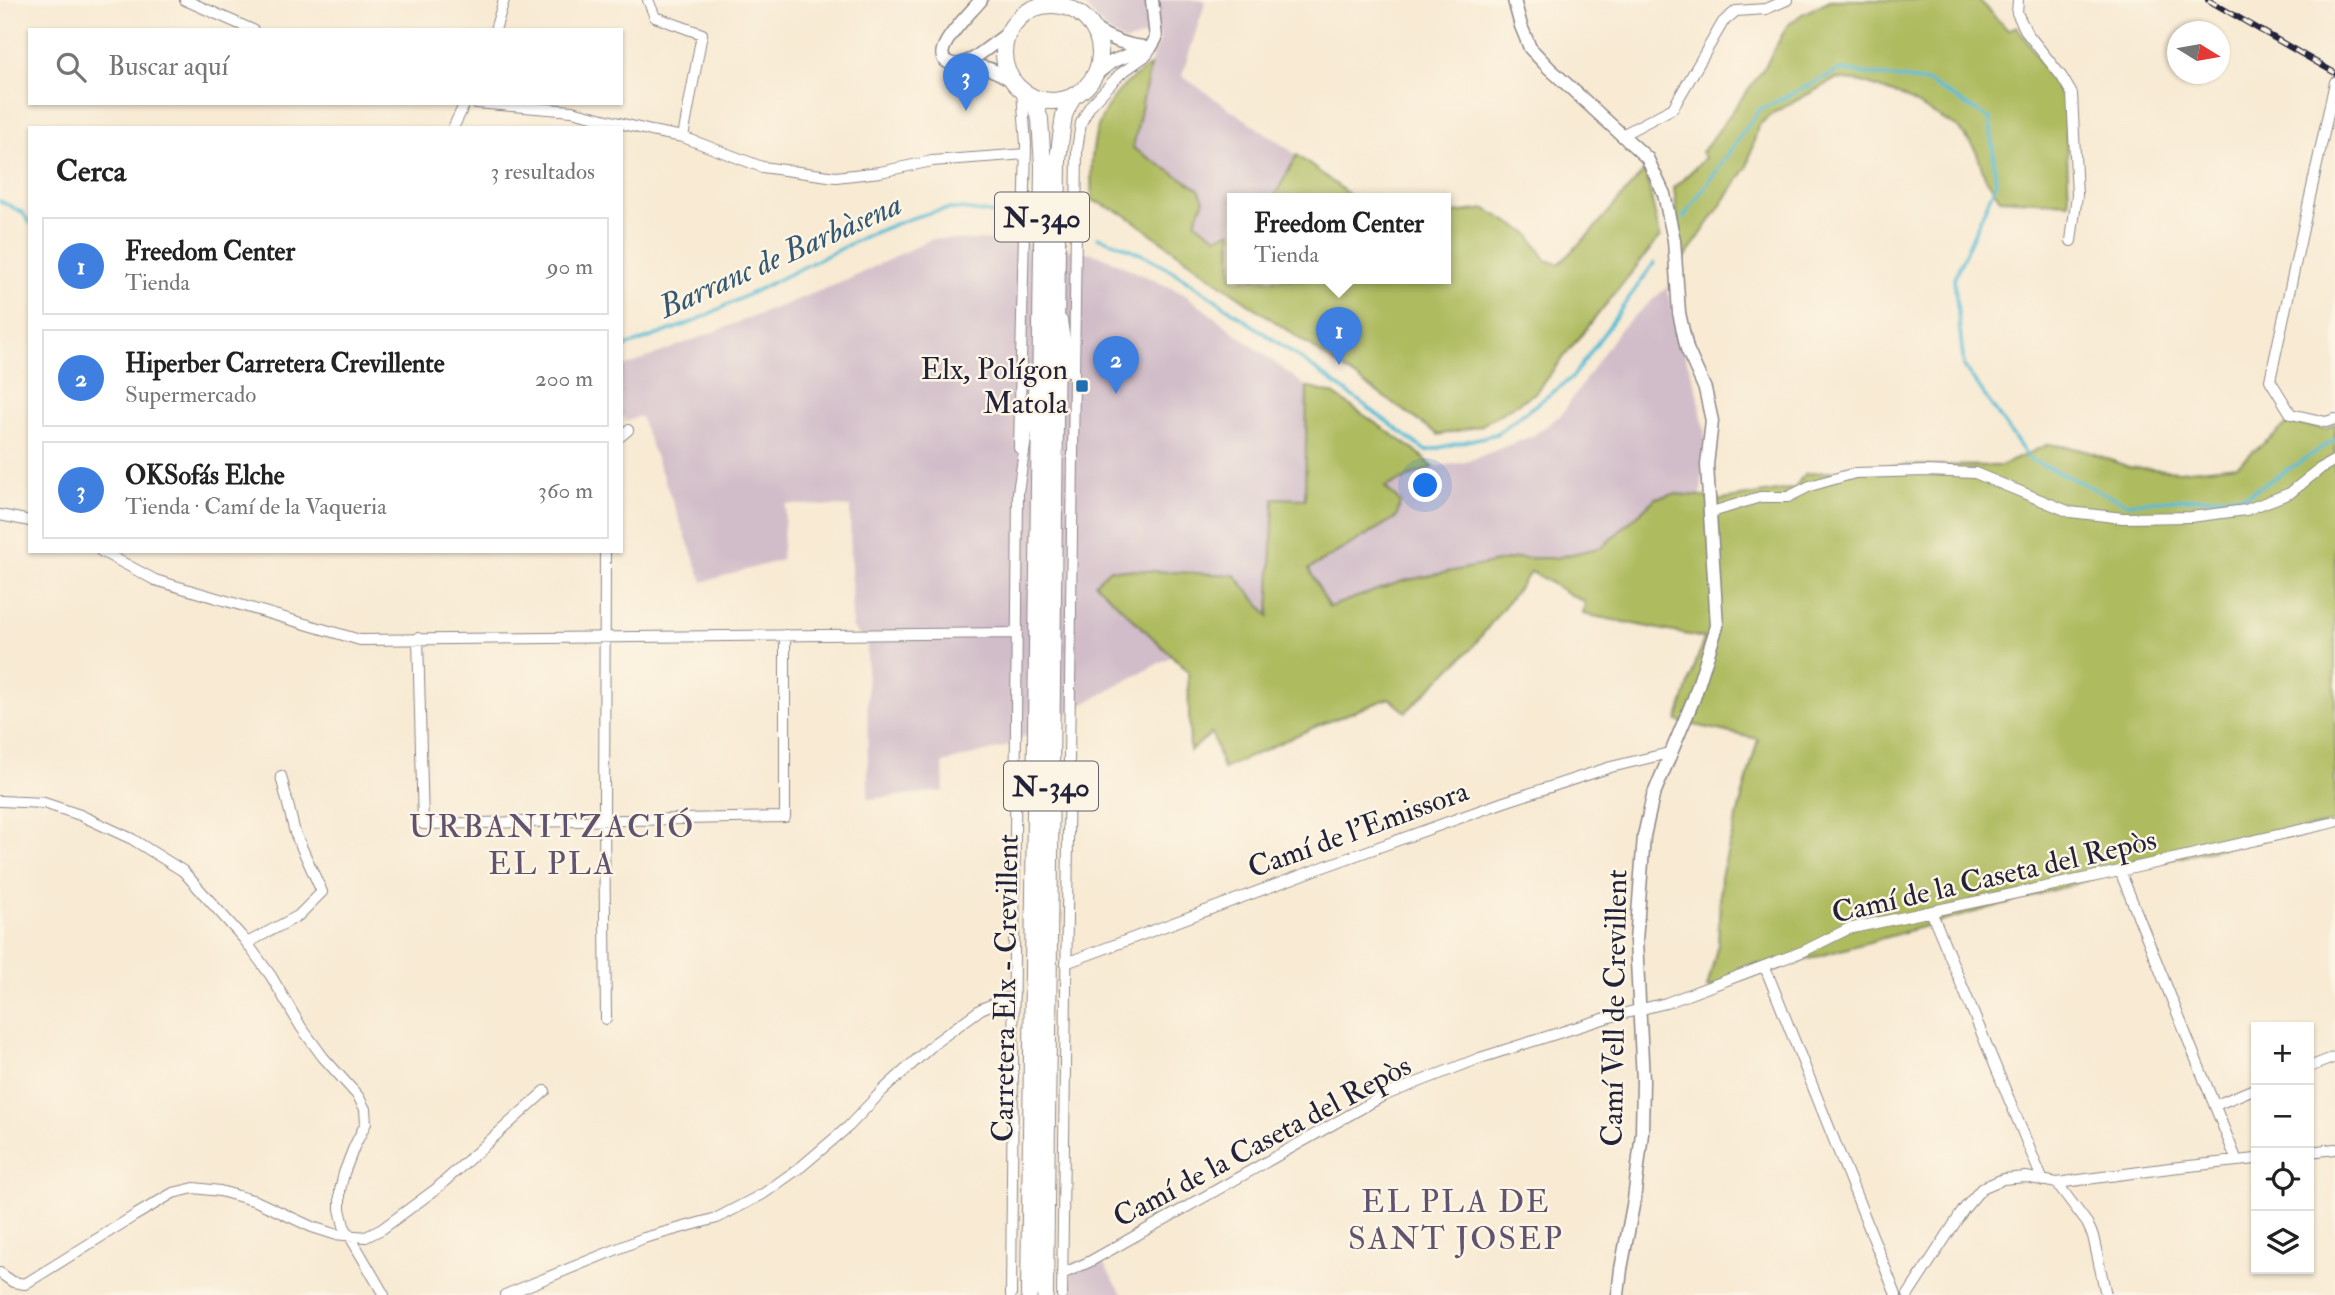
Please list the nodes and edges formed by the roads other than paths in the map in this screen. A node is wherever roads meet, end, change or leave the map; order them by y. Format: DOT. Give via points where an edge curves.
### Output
graph roads {
  1 [pos="185,0"];
  2 [pos="504,0"];
  3 [pos="648,0"];
  4 [pos="981,0"];
  5 [pos="1152,0"];
  6 [pos="1514,0"];
  7 [pos="1787,0"];
  8 [pos="2018,0"];
  9 [pos="1033,5"];
  10 [pos="1074,6"];
  11 [pos="248,28"];
  12 [pos="496,28"];
  13 [pos="1094,29"];
  14 [pos="1007,34"];
  15 [pos="1151,47"];
  16 [pos="956,65"];
  17 [pos="1096,75"];
  18 [pos="2334,87"];
  19 [pos="1021,89"];
  20 [pos="1072,98"];
  21 [pos="464,105"];
  22 [pos="500,105"];
  23 [pos="2331,121"];
  24 [pos="454,126"];
  25 [pos="1622,135"];
  26 [pos="683,136"];
  27 [pos="1026,153"];
  28 [pos="2071,241"];
  29 [pos="1057,277"];
  30 [pos="1041,339"];
  31 [pos="1073,410"];
  32 [pos="2335,419"];
  33 [pos="2335,460"];
  34 [pos="1018,492"];
  35 [pos="1709,513"];
  36 [pos="0,515"];
  37 [pos="28,521"];
  38 [pos="105,553"];
  39 [pos="606,553"];
  40 [pos="1017,633"];
  41 [pos="785,635"];
  42 [pos="605,637"];
  43 [pos="418,638"];
  44 [pos="1670,753"];
  45 [pos="281,776"];
  46 [pos="0,801"];
  47 [pos="604,819"];
  48 [pos="2335,822"];
  49 [pos="2120,871"];
  50 [pos="1931,911"];
  51 [pos="247,943"];
  52 [pos="1066,963"];
  53 [pos="1765,967"];
  54 [pos="1014,995"];
  55 [pos="1639,1010"];
  56 [pos="606,1019"];
  57 [pos="2335,1057"];
  58 [pos="2314,1065"];
  59 [pos="2251,1090"];
  60 [pos="545,1091"];
  61 [pos="2216,1105"];
  62 [pos="2335,1149"];
  63 [pos="2314,1151"];
  64 [pos="2251,1160"];
  65 [pos="2237,1161"];
  66 [pos="2043,1181"];
  67 [pos="2057,1183"];
  68 [pos="351,1237"];
  69 [pos="0,1273"];
  70 [pos="1062,1274"];
  71 [pos="384,1295"];
  72 [pos="505,1295"];
  73 [pos="1011,1295"];
  74 [pos="1029,1295"];
  75 [pos="1045,1295"];
  76 [pos="1062,1295"];
  77 [pos="1618,1295"];
  78 [pos="1896,1295"];
  79 [pos="1908,1295"];
  80 [pos="2106,1295"];
  1 -- 11 [label="street"];
  2 -- 12 [label="street"];
  3 -- 26 [label="street" via="655,17 702,34"];
  4 -- 16 [label="street" via="946,42 945,61"];
  5 -- 15 [label="street" via="1156,38"];
  6 -- 25 [label="street, Camí Vell de Crevillent" via="1530,48"];
  7 -- 25 [label="street" via="1766,9 1736,11 1723,22 1674,108"];
  8 -- 28 [label="street" via="2027,33 2071,94 2077,195"];
  9 -- 10 [label="highway"];
  9 -- 14 [label="highway"];
  10 -- 13 [label="highway"];
  13 -- 15 [label="street" via="1129,46"];
  13 -- 17 [label="highway" via="1100,61"];
  14 -- 16 [label="street" via="974,59"];
  14 -- 19 [label="highway, N-340" via="1003,58"];
  15 -- 17 [label="street" via="1113,61"];
  15 -- 31 [label="street" via="1103,90 1082,123 1077,150"];
  16 -- 19 [label="street" via="996,70"];
  17 -- 20 [label="highway, N-340"];
  18 -- 23 [label="street"];
  19 -- 20 [label="highway" via="1038,100"];
  19 -- 27 [label="street"];
  19 -- 30 [label="highway, Carretera Elx - Crevillent / N-340" via="1040,119 1043,139"];
  20 -- 29 [label="highway, Carretera Elx - Crevillent / N-340" via="1064,115 1058,159"];
  21 -- 24 [label="street"];
  22 -- 26 [label="street" via="572,111"];
  23 -- 32 [label="street" via="2270,380 2291,414 2326,422"];
  25 -- 35 [label="street, Camí Vell de Crevillent" via="1647,158 1664,194 1674,240 1679,313 1712,421 1707,465"];
  26 -- 27 [label="street" via="762,167 836,177 932,161"];
  27 -- 34 [label="street"];
  29 -- 31 [label="street"];
  29 -- 75 [label="highway, Carretera Elx - Crevillent / N-340"];
  30 -- 34 [label="street"];
  30 -- 74 [label="highway, Carretera Elx - Crevillent / N-340"];
  31 -- 52 [label="street"];
  33 -- 35 [label="street" via="2290,493 2246,510 2191,517 2123,518 2070,512 1975,473 1926,471 1855,474 1788,497 1760,497"];
  34 -- 40 [label="street"];
  35 -- 44 [label="street, Camí Vell de Crevillent" via="1717,626"];
  36 -- 37 [label="street"];
  38 -- 43 [label="street" via="155,580 360,640"];
  39 -- 42 [label="street"];
  40 -- 41 [label="street"];
  40 -- 54 [label="street"];
  41 -- 42 [label="street"];
  41 -- 47 [label="street" via="785,817"];
  42 -- 43 [label="street"];
  42 -- 47 [label="street"];
  43 -- 47 [label="street" via="423,824"];
  44 -- 52 [label="street, Camí de l'Emissora" via="1504,802"];
  44 -- 55 [label="street, Camí Vell de Crevillent" via="1644,836 1636,942"];
  45 -- 51 [label="street" via="295,833 322,892 298,916"];
  46 -- 51 [label="street" via="44,803 132,839 183,871"];
  47 -- 56 [label="street"];
  48 -- 49 [label="street, Camí de la Caseta del Repòs"];
  49 -- 50 [label="street, Camí de la Caseta del Repòs"];
  49 -- 61 [label="street"];
  50 -- 53 [label="street, Camí de la Caseta del Repòs" via="1848,929"];
  50 -- 66 [label="street"];
  51 -- 68 [label="street" via="301,1027 365,1109 366,1123 340,1190 342,1218"];
  52 -- 70 [label="street"];
  53 -- 55 [label="street, Camí de la Caseta del Repòs"];
  53 -- 78 [label="street"];
  54 -- 72 [label="street" via="981,1009 936,1042 849,1126 763,1194 717,1218 644,1238"];
  54 -- 73 [label="street"];
  55 -- 70 [label="street, Camí de la Caseta del Repòs" via="1480,1058 1382,1096"];
  55 -- 77 [label="street, Camí Vell de Crevillent" via="1642,1133"];
  57 -- 58 [label="street"];
  59 -- 61 [label="street"];
  60 -- 68 [label="street" via="436,1189 382,1229 366,1237"];
  61 -- 65 [label="street"];
  62 -- 63 [label="street"];
  64 -- 65 [label="street"];
  65 -- 67 [label="street"];
  66 -- 67 [label="street"];
  66 -- 79 [label="street" via="2026,1177 1982,1188"];
  67 -- 80 [label="street" via="2093,1236"];
  68 -- 69 [label="street" via="312,1227 256,1201 194,1188 173,1193 25,1284"];
  68 -- 71 [label="street"];
  70 -- 76 [label="street"];
}
